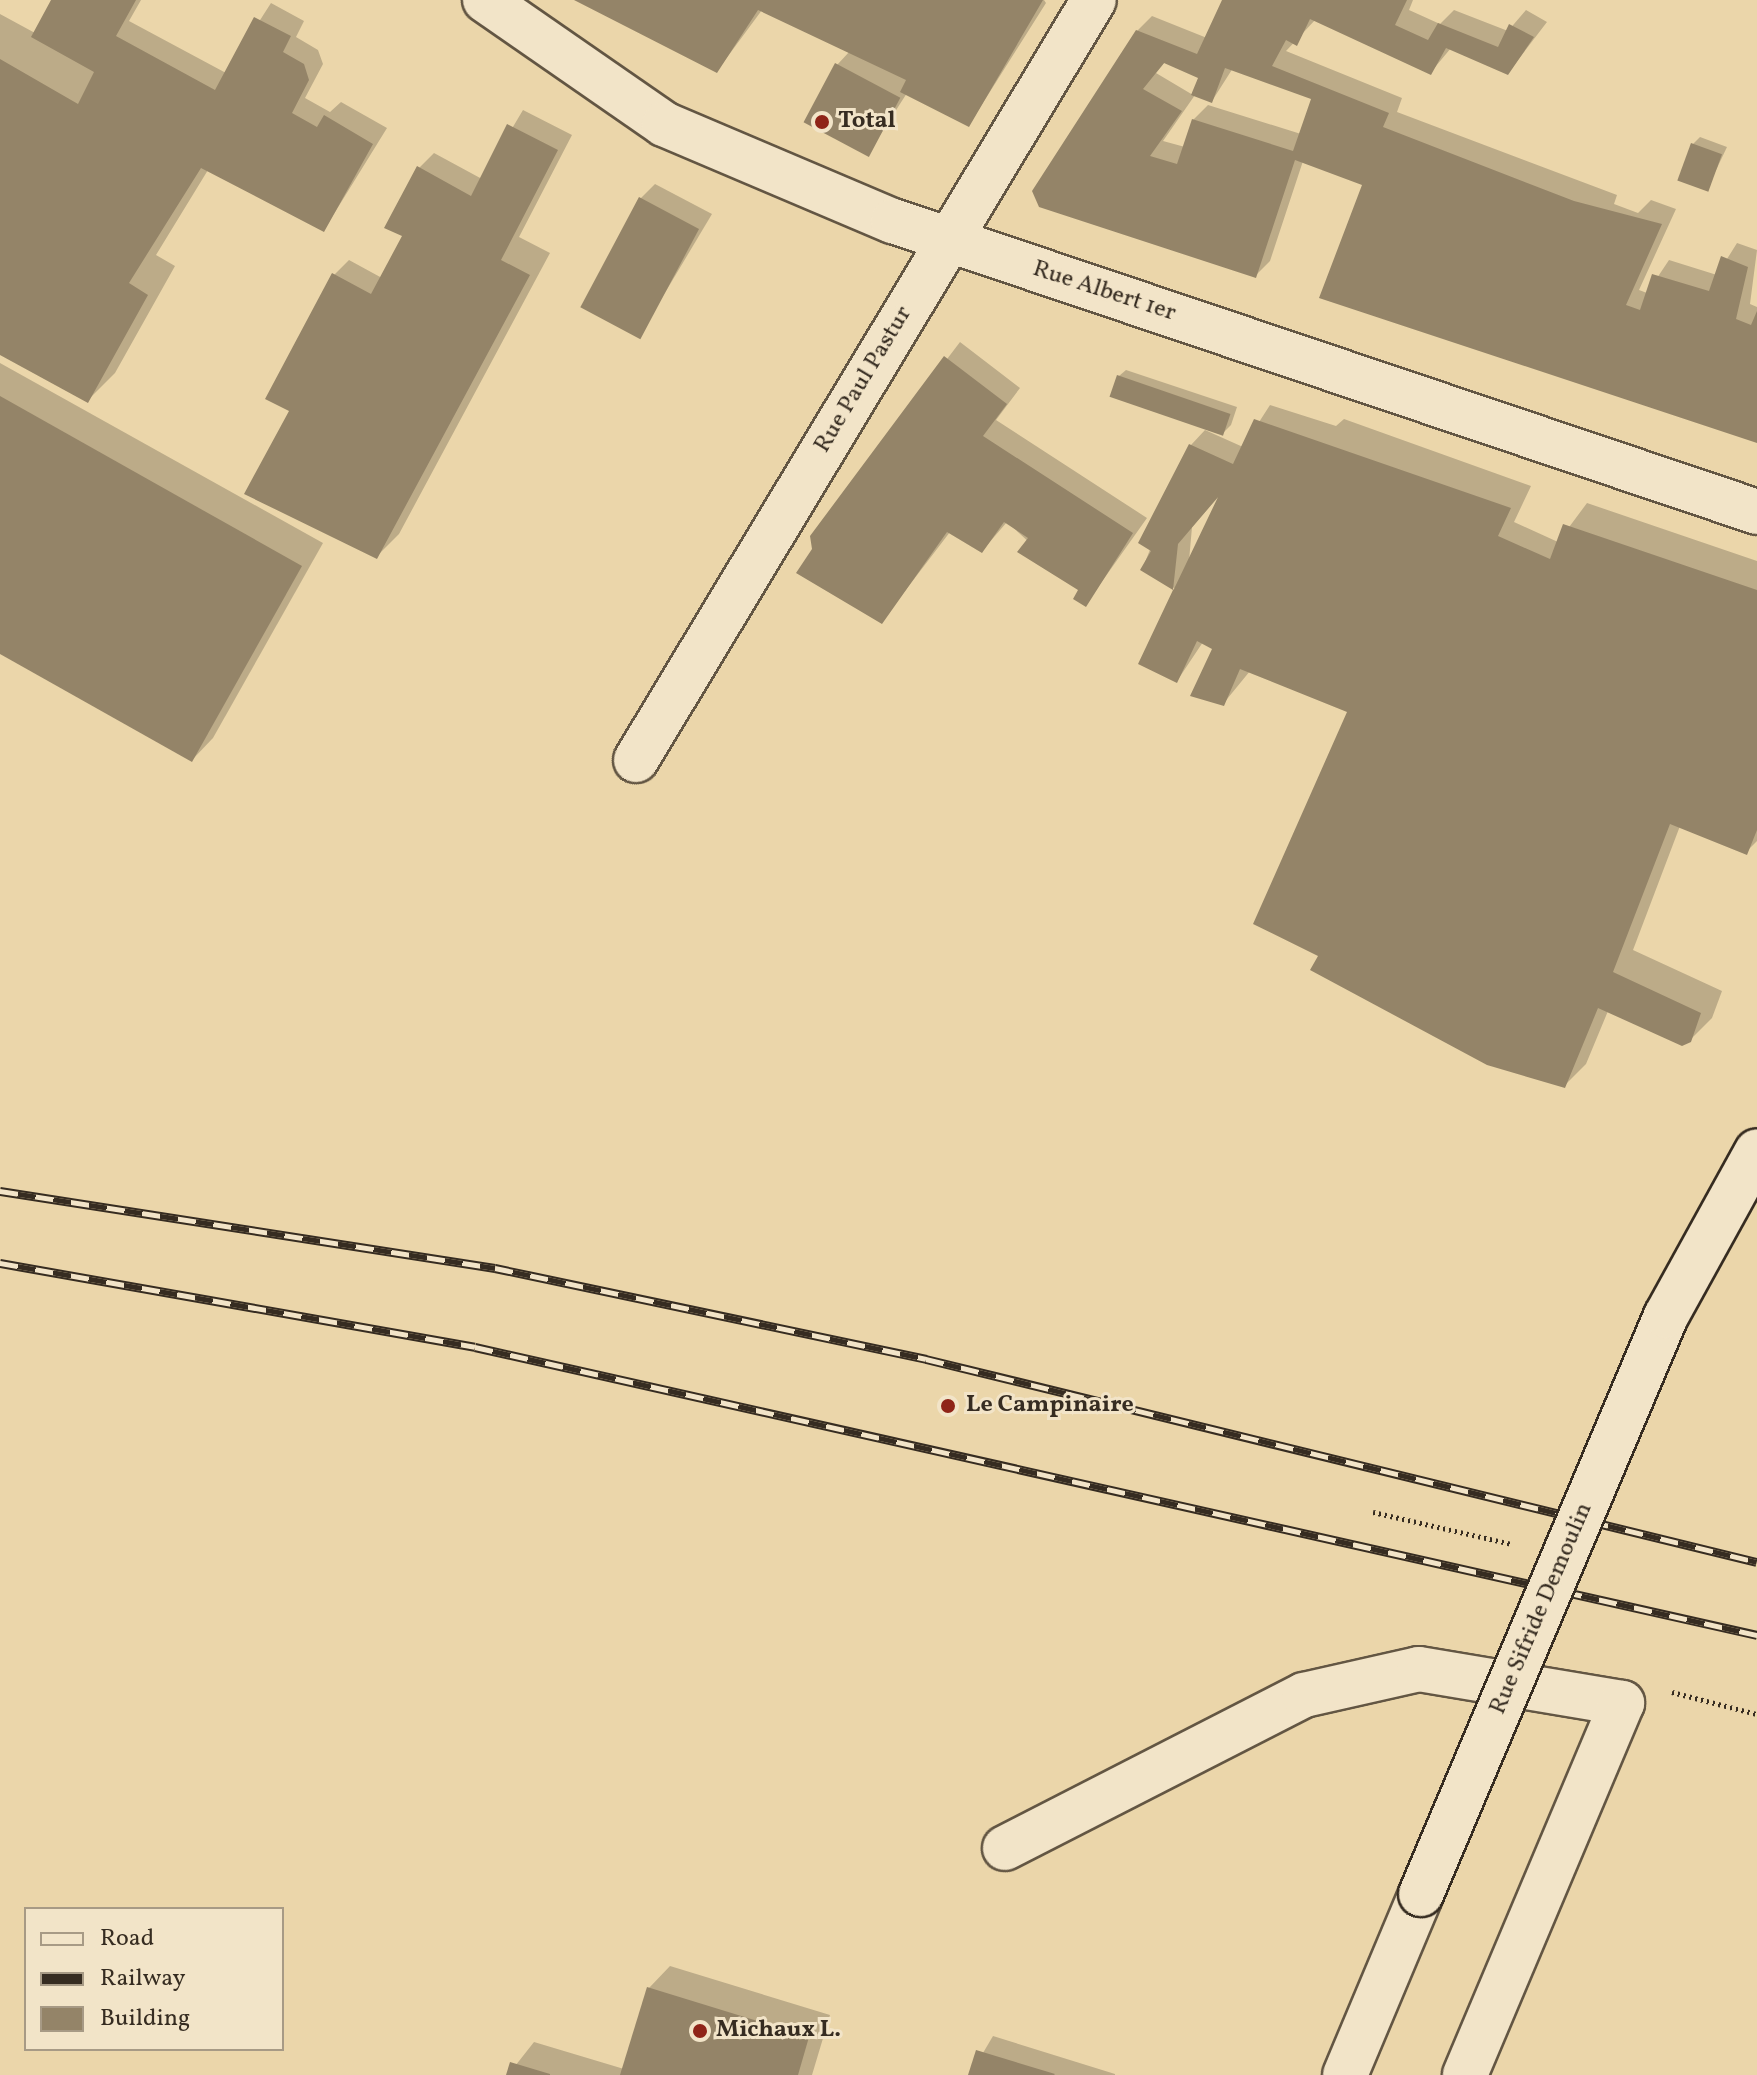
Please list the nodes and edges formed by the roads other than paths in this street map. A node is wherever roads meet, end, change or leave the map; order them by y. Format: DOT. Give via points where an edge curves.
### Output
graph roads {
  1 [pos="485,0"];
  2 [pos="1094,0"];
  3 [pos="947,241"];
  4 [pos="1757,512"];
  5 [pos="636,760"];
  6 [pos="1757,1151"];
  7 [pos="1005,1848"];
  8 [pos="1345,2075"];
  9 [pos="1465,2075"];
  1 -- 3 [label="main road, Rue Albert 1er" via="664,124"];
  2 -- 3 [label="main road, Rue Paul Pastur"];
  3 -- 4 [label="main road, Rue Albert 1er"];
  3 -- 5 [label="main road, Rue Paul Pastur"];
  6 -- 8 [label="main road, Rue Sifride Demoulin, bridge" via="1666,1316"];
  7 -- 9 [label="main road" via="1304,1695 1419,1669 1622,1703"];
}
